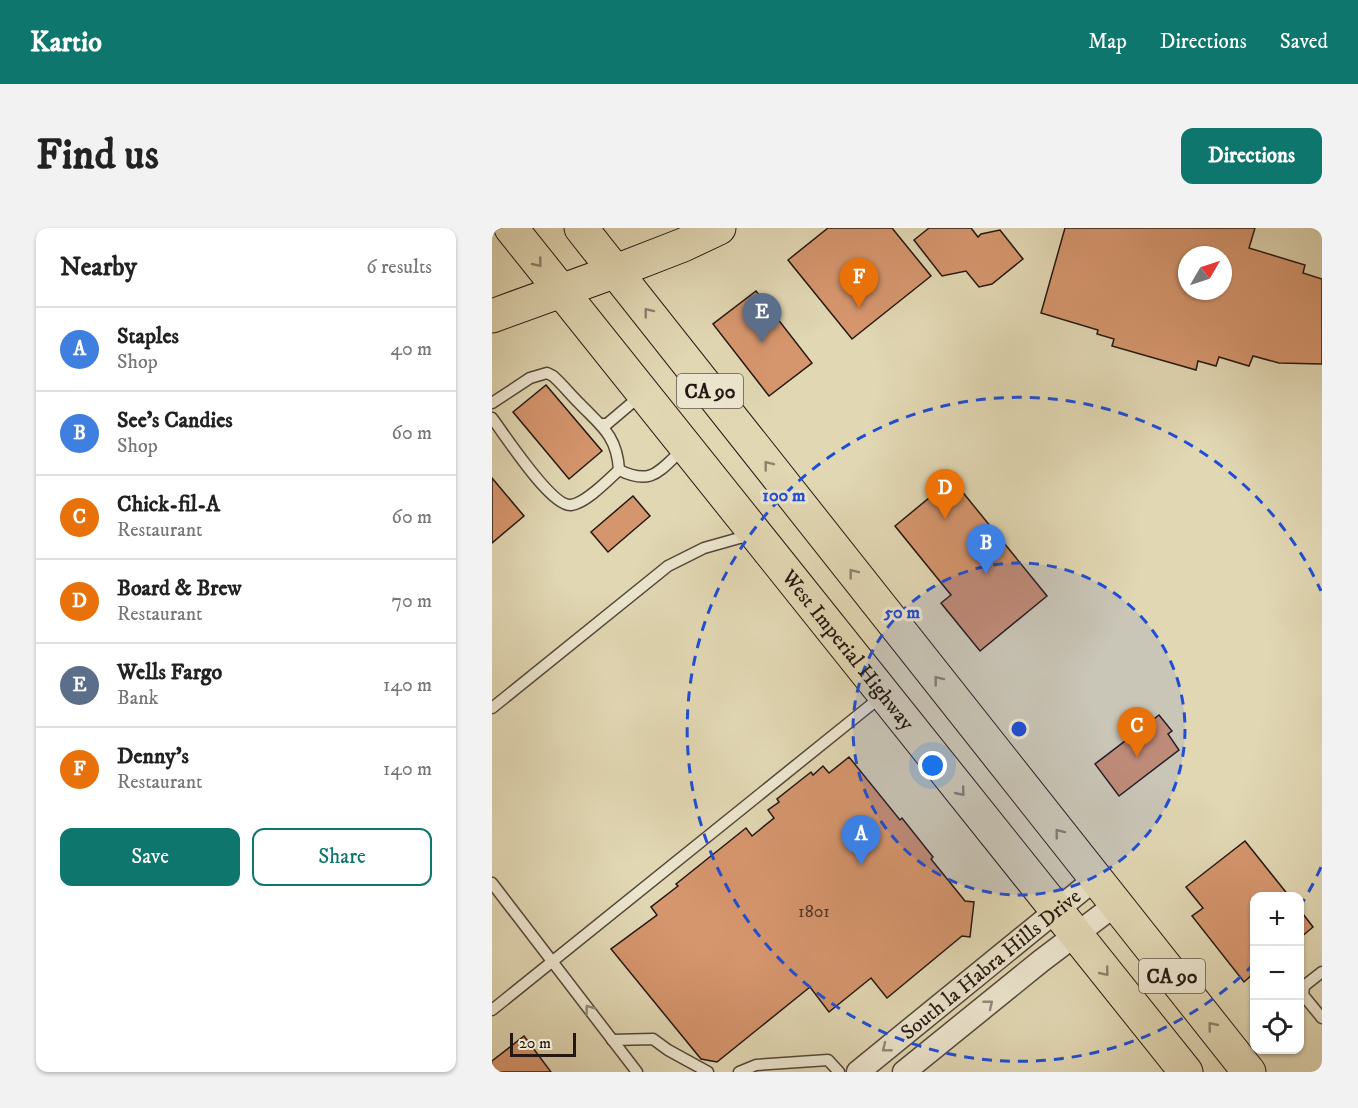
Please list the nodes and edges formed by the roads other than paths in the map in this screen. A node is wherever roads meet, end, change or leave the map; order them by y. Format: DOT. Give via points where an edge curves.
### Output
graph roads {
  1 [pos="581,228"];
  2 [pos="719,228"];
  3 [pos="513,233"];
  4 [pos="616,271"];
  5 [pos="561,292"];
  6 [pos="492,316"];
  7 [pos="643,394"];
  8 [pos="492,403"];
  9 [pos="492,418"];
  10 [pos="602,424"];
  11 [pos="686,447"];
  12 [pos="619,470"];
  13 [pos="754,534"];
  14 [pos="883,695"];
  15 [pos="492,708"];
  16 [pos="1095,879"];
  17 [pos="492,883"];
  18 [pos="1116,905"];
  19 [pos="1055,910"];
  20 [pos="1075,936"];
  21 [pos="553,961"];
  22 [pos="1322,972"];
  23 [pos="492,1010"];
  24 [pos="1322,1018"];
  25 [pos="612,1040"];
  26 [pos="637,1072"];
  27 [pos="708,1072"];
  28 [pos="740,1072"];
  29 [pos="838,1072"];
  30 [pos="858,1072"];
  31 [pos="904,1072"];
  32 [pos="1186,1072"];
  33 [pos="1249,1072"];
  1 -- 4 [label="main road, CA 90"];
  2 -- 4 [label="main road"];
  3 -- 5 [label="main road, West Imperial Highway / CA 90, one-way"];
  4 -- 5 [label="main road"];
  16 -- 4 [label="main road, CA 90, one-way"];
  5 -- 6 [label="main road"];
  5 -- 7 [label="main road, West Imperial Highway / CA 90"];
  7 -- 10 [label="lane"];
  7 -- 11 [label="main road, West Imperial Highway / CA 90"];
  8 -- 10 [label="lane" via="530,378 547,373"];
  9 -- 12 [label="lane" via="536,478 565,505 582,501"];
  10 -- 12 [label="lane" via="613,444"];
  11 -- 12 [label="lane" via="649,477 635,478"];
  11 -- 13 [label="main road, West Imperial Highway / CA 90"];
  13 -- 14 [label="main road, West Imperial Highway / CA 90"];
  13 -- 15 [label="lane" via="704,548 668,566"];
  14 -- 19 [label="main road, West Imperial Highway / CA 90, one-way"];
  14 -- 21 [label="lane"];
  16 -- 18 [label="main road, CA 90"];
  16 -- 19 [label="street, South la Habra Hills Drive"];
  17 -- 21 [label="lane"];
  18 -- 20 [label="street, South la Habra Hills Drive"];
  33 -- 18 [label="main road, CA 90, one-way"];
  19 -- 20 [label="main road, West Imperial Highway / CA 90"];
  19 -- 30 [label="street, South la Habra Hills Drive, one-way"];
  31 -- 20 [label="street, South la Habra Hills Drive, one-way"];
  20 -- 32 [label="main road, West Imperial Highway / CA 90, one-way"];
  21 -- 23 [label="lane"];
  25 -- 21 [label="lane, one-way"];
  22 -- 24 [label="lane" via="1304,986 1303,995"];
  25 -- 26 [label="lane"];
  25 -- 27 [label="lane" via="653,1039"];
  28 -- 29 [label="lane" via="756,1065 828,1060"];
}
